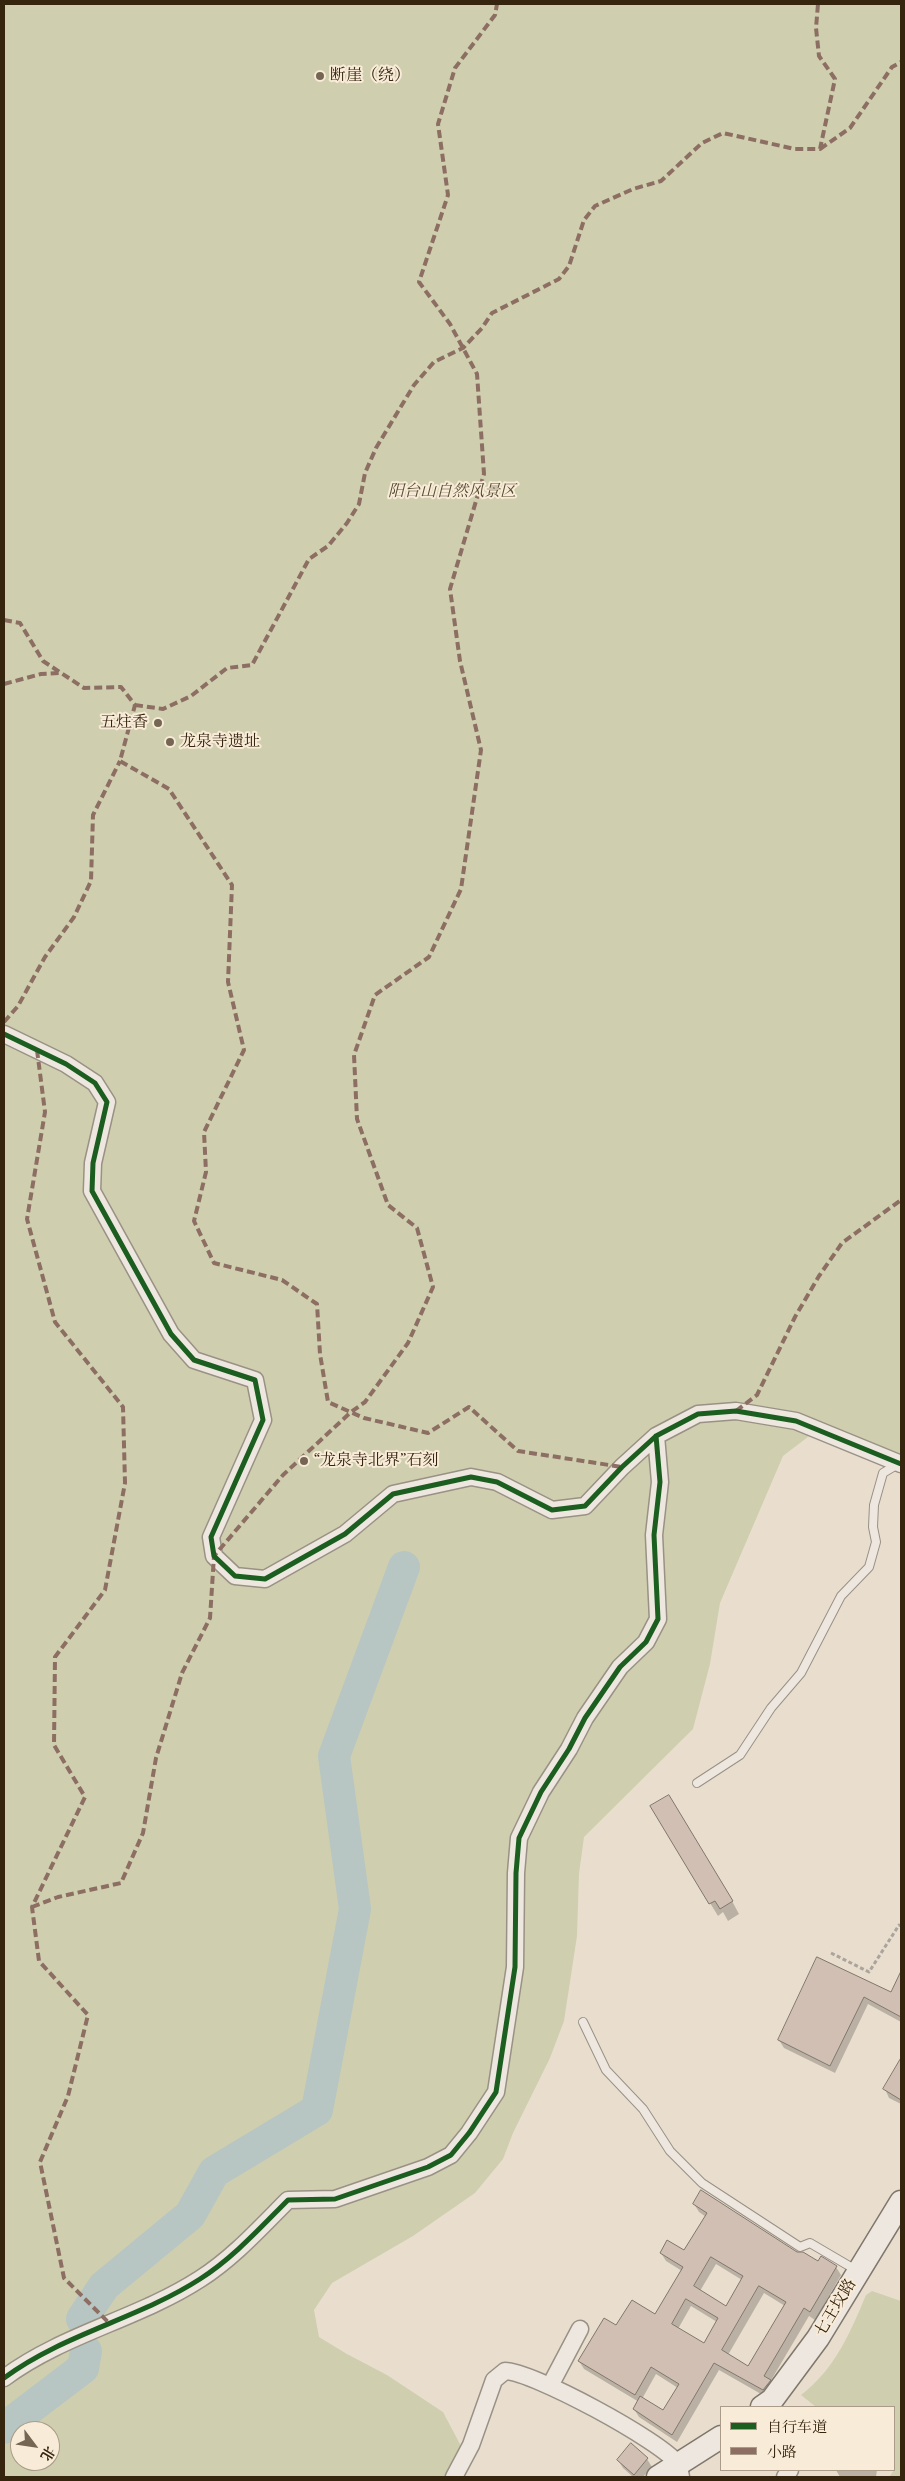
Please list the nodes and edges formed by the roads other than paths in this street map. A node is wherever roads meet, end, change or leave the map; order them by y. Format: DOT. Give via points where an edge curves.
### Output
graph roads {
  1 [pos="4,1034"];
  2 [pos="656,1436"];
  3 [pos="900,1463"];
  4 [pos="697,1783"];
  5 [pos="583,2022"];
  6 [pos="901,2202"];
  7 [pos="858,2272"];
  8 [pos="580,2329"];
  9 [pos="4,2378"];
  10 [pos="550,2384"];
  11 [pos="763,2406"];
  12 [pos="720,2438"];
  13 [pos="680,2470"];
  14 [pos="454,2477"];
  15 [pos="658,2477"];
  1 -- 2 [label="street" via="66,1064 95,1083 107,1102 93,1163 92,1191 171,1334 194,1360 255,1380 263,1420 211,1537 214,1556 235,1576 265,1579 345,1534 392,1494 471,1477 498,1482 552,1510 585,1506"];
  2 -- 3 [label="street" via="698,1414 736,1411 796,1421"];
  2 -- 9 [label="street" via="660,1482 654,1536 658,1619 646,1642 620,1666 585,1718 541,1792 519,1838 515,1967 496,2092 469,2133 451,2155 428,2166 335,2199 288,2200 234,2253 200,2279 38,2355"];
  3 -- 4 [label="lane" via="883,1473 874,1505 876,1542 869,1567 841,1596 801,1673 771,1708 740,1755"];
  5 -- 7 [label="lane" via="606,2070 643,2108 670,2151 702,2183 800,2247 810,2243"];
  6 -- 7 [label="street, 七王坟路"];
  7 -- 11 [label="street, 七王坟路" via="818,2338 772,2400"];
  8 -- 10 [label="street"];
  10 -- 13 [label="street" via="660,2447"];
  10 -- 14 [label="street" via="506,2370 494,2380 471,2445"];
  12 -- 13 [label="street"];
  13 -- 15 [label="street"];
}
